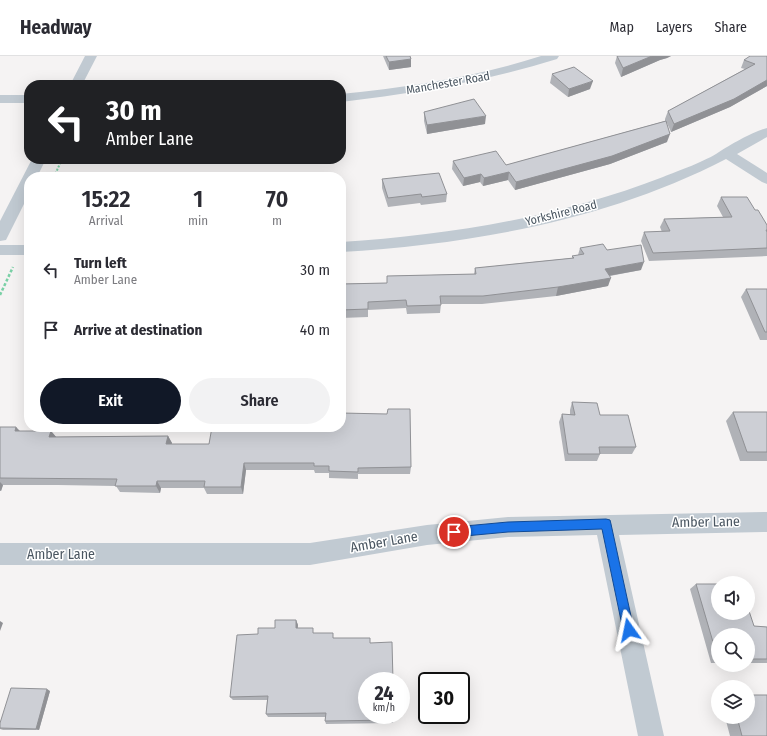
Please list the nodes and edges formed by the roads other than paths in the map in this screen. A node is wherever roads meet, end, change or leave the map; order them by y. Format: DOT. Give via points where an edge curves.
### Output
graph roads {
  1 [pos="91,56"];
  2 [pos="553,56"];
  3 [pos="79,80"];
  4 [pos="346,97"];
  5 [pos="0,99"];
  6 [pos="24,99"];
  7 [pos="767,132"];
  8 [pos="726,153"];
  9 [pos="767,179"];
  10 [pos="24,188"];
  11 [pos="0,236"];
  12 [pos="346,247"];
  13 [pos="0,250"];
  14 [pos="24,250"];
  15 [pos="767,522"];
  16 [pos="606,524"];
  17 [pos="0,554"];
  18 [pos="651,736"];
  1 -- 3 [label="street"];
  2 -- 4 [label="street, Manchester Road" via="492,75 446,85"];
  5 -- 6 [label="street"];
  7 -- 8 [label="street, Yorkshire Road"];
  8 -- 9 [label="street"];
  8 -- 12 [label="street, Yorkshire Road" via="669,179 604,202 529,222 446,237"];
  10 -- 11 [label="street"];
  13 -- 14 [label="street"];
  15 -- 16 [label="street, Amber Lane"];
  16 -- 17 [label="street, Amber Lane" via="508,527 427,535 310,554"];
  16 -- 18 [label="street"];
}
